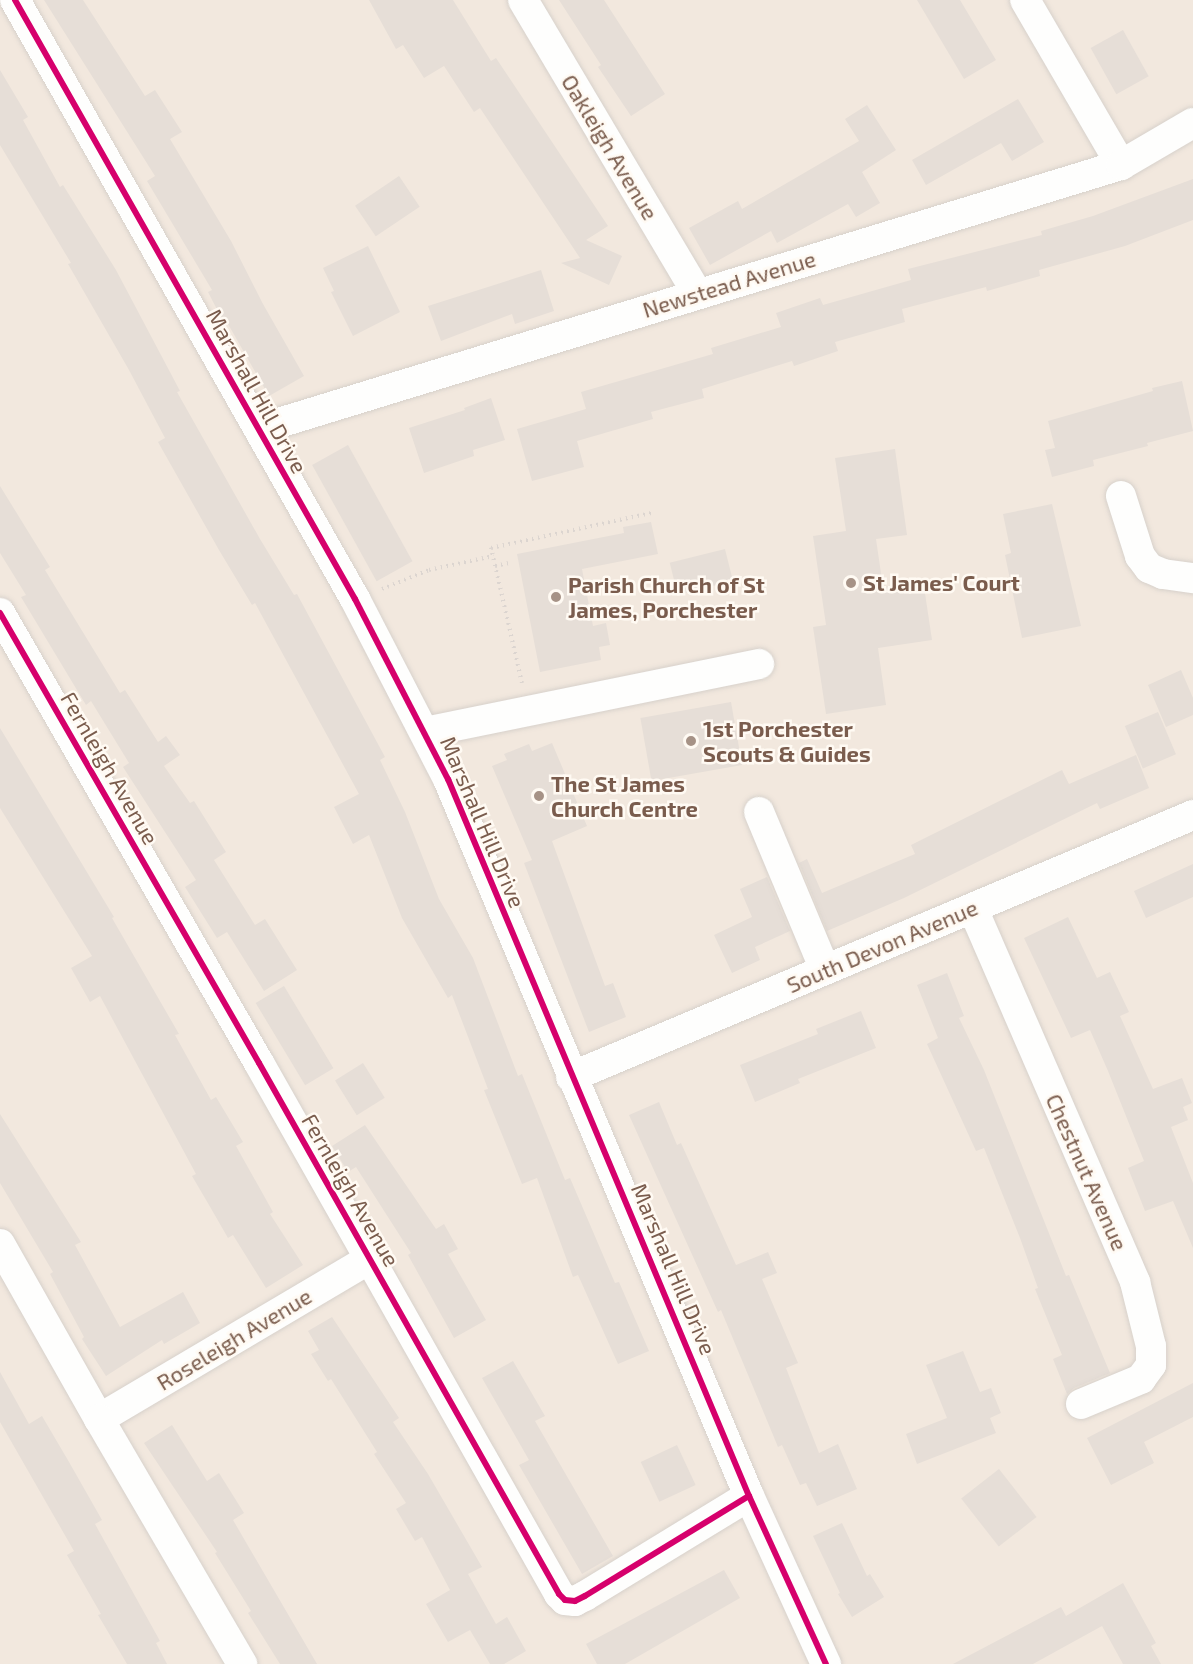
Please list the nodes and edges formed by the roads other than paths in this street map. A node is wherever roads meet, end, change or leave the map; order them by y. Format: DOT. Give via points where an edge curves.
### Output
graph roads {
  1 [pos="15,0"];
  2 [pos="523,0"];
  3 [pos="1025,0"];
  4 [pos="1193,123"];
  5 [pos="1121,165"];
  6 [pos="698,293"];
  7 [pos="259,429"];
  8 [pos="1121,496"];
  9 [pos="1193,578"];
  10 [pos="0,613"];
  11 [pos="759,664"];
  12 [pos="425,732"];
  13 [pos="759,812"];
  14 [pos="1193,815"];
  15 [pos="972,909"];
  16 [pos="825,970"];
  17 [pos="571,1077"];
  18 [pos="0,1244"];
  19 [pos="370,1259"];
  20 [pos="1082,1404"];
  21 [pos="99,1419"];
  22 [pos="749,1496"];
  23 [pos="242,1664"];
  24 [pos="826,1664"];
  1 -- 7 [label="street, Marshall Hill Drive"];
  2 -- 6 [label="street, Oakleigh Avenue"];
  3 -- 5 [label="street"];
  4 -- 5 [label="street, Newstead Avenue"];
  5 -- 6 [label="street, Newstead Avenue"];
  6 -- 7 [label="street, Newstead Avenue"];
  7 -- 12 [label="street, Marshall Hill Drive"];
  8 -- 9 [label="street" via="1140,556 1149,568"];
  10 -- 19 [label="street, Fernleigh Avenue"];
  11 -- 12 [label="street"];
  12 -- 17 [label="street, Marshall Hill Drive"];
  13 -- 16 [label="street"];
  14 -- 15 [label="street, South Devon Avenue"];
  15 -- 16 [label="street, South Devon Avenue"];
  15 -- 20 [label="street, Chestnut Avenue" via="1135,1282 1151,1346 1151,1365 1141,1379"];
  16 -- 17 [label="street, South Devon Avenue"];
  17 -- 22 [label="street, Marshall Hill Drive"];
  18 -- 21 [label="street"];
  19 -- 21 [label="street, Roseleigh Avenue"];
  19 -- 22 [label="street, Fernleigh Avenue" via="565,1600 585,1596"];
  21 -- 23 [label="street"];
  22 -- 24 [label="street, Marshall Hill Drive"];
}
